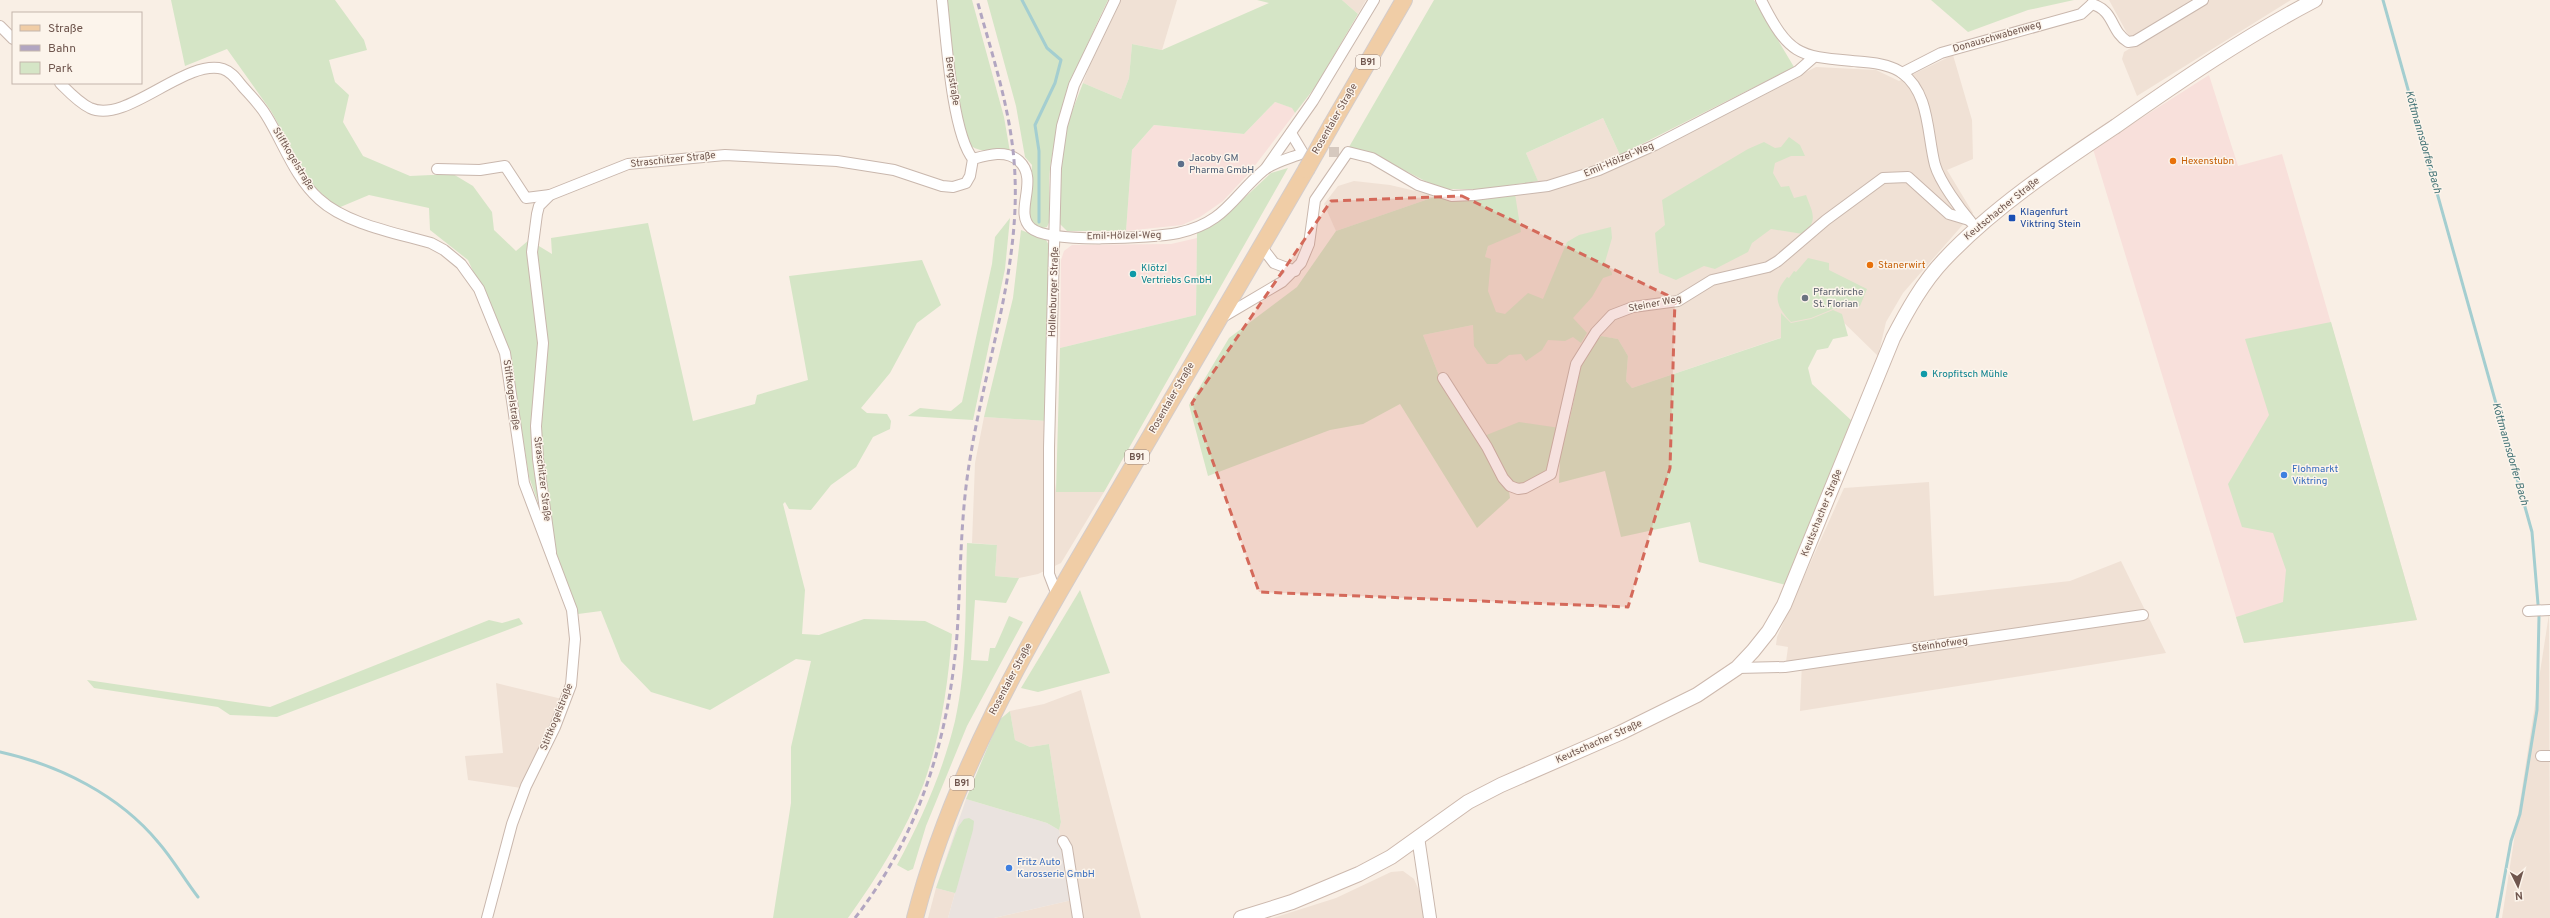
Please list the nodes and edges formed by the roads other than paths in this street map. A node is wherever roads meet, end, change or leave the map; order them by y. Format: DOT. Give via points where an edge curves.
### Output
graph roads {
  1 [pos="942,0"];
  2 [pos="1115,0"];
  3 [pos="1374,0"];
  4 [pos="1404,0"];
  5 [pos="1761,0"];
  6 [pos="2203,0"];
  7 [pos="2315,0"];
  8 [pos="2092,2"];
  9 [pos="2187,4"];
  10 [pos="0,26"];
  11 [pos="12,38"];
  12 [pos="1814,57"];
  13 [pos="1902,73"];
  14 [pos="61,84"];
  15 [pos="1291,133"];
  16 [pos="973,159"];
  17 [pos="437,169"];
  18 [pos="1265,170"];
  19 [pos="550,195"];
  20 [pos="526,198"];
  21 [pos="536,214"];
  22 [pos="1972,224"];
  23 [pos="1056,236"];
  24 [pos="1261,246"];
  25 [pos="1295,270"];
  26 [pos="1218,320"];
  27 [pos="1443,378"];
  28 [pos="551,552"];
  29 [pos="1057,595"];
  30 [pos="2550,610"];
  31 [pos="2528,611"];
  32 [pos="2143,615"];
  33 [pos="1737,668"];
  34 [pos="1418,837"];
  35 [pos="1063,841"];
  36 [pos="487,918"];
  37 [pos="915,918"];
  38 [pos="1078,918"];
  39 [pos="1241,918"];
  40 [pos="1430,918"];
  1 -- 16 [label="street, Bergstraße" via="950,71 962,140"];
  2 -- 23 [label="street, Hollenburger Straße" via="1074,85 1062,126 1056,168"];
  3 -- 15 [label="street, Emil-Hölzel-Weg"];
  4 -- 24 [label="main road, Rosentaler Straße / B91, bridge"];
  5 -- 12 [label="street" via="1788,44"];
  6 -- 9 [label="street"];
  7 -- 22 [label="main road, Keutschacher Straße" via="2259,31 2163,93"];
  8 -- 9 [label="street" via="2107,11 2121,38 2128,42 2135,41"];
  8 -- 13 [label="street, Donauschwabenweg" via="2081,14 1941,53"];
  10 -- 11 [label="street"];
  12 -- 13 [label="street" via="1875,63"];
  12 -- 25 [label="street, Emil-Hölzel-Weg" via="1798,71 1655,145 1599,170 1548,186 1452,196 1418,185 1372,158 1348,152 1312,206 1309,244 1306,254"];
  13 -- 22 [label="street" via="1917,92 1925,111 1939,174"];
  14 -- 28 [label="street, Stiftkogelstraße" via="76,99 100,110 128,104 195,72 214,68 230,72 266,114 306,183 330,208 343,215 431,243 461,264 479,289 506,353 524,483"];
  15 -- 18 [label="street, Emil-Hölzel-Weg"];
  15 -- 18 [label="street, Emil-Hölzel-Weg" via="1303,153"];
  16 -- 19 [label="street, Straschitzer Straße" via="966,183 953,187 942,186 894,170 837,161 725,155 628,164"];
  16 -- 23 [label="street" via="1002,154 1017,159 1025,166 1028,176 1025,215 1027,223 1037,232"];
  17 -- 20 [label="street" via="480,170 505,166"];
  18 -- 23 [label="street, Emil-Hölzel-Weg" via="1228,209 1210,221 1179,233 1127,238"];
  19 -- 20 [label="street"];
  19 -- 21 [label="street, Straschitzer Straße" via="539,206"];
  20 -- 21 [label="street"];
  21 -- 28 [label="street, Straschitzer Straße" via="532,252 543,343 536,426"];
  22 -- 27 [label="street, Steiner Weg" via="1949,214 1908,177 1883,178 1768,267 1716,278 1678,301 1633,306 1612,315 1596,332 1576,364 1551,474 1525,488 1510,486 1503,478"];
  22 -- 33 [label="main road, Keutschacher Straße" via="1906,313 1784,604 1769,631"];
  23 -- 29 [label="street, Hollenburger Straße" via="1049,574"];
  24 -- 25 [label="street" via="1274,263"];
  24 -- 26 [label="main road, Rosentaler Straße / B91"];
  25 -- 26 [label="street, Emil-Hölzel-Weg" via="1282,282"];
  26 -- 29 [label="main road, Rosentaler Straße / B91"];
  28 -- 36 [label="street, Stiftkogelstraße" via="572,610 575,638 571,685 512,824"];
  29 -- 37 [label="main road, Rosentaler Straße / B91" via="996,706 970,761"];
  30 -- 31 [label="street"];
  32 -- 33 [label="street, Steinhofweg" via="1785,667"];
  33 -- 34 [label="main road, Keutschacher Straße" via="1670,710 1468,802"];
  34 -- 39 [label="main road, Keutschacher Straße" via="1391,857 1359,874 1292,902"];
  34 -- 40 [label="street"];
  35 -- 38 [label="street" via="1067,848"];
}
